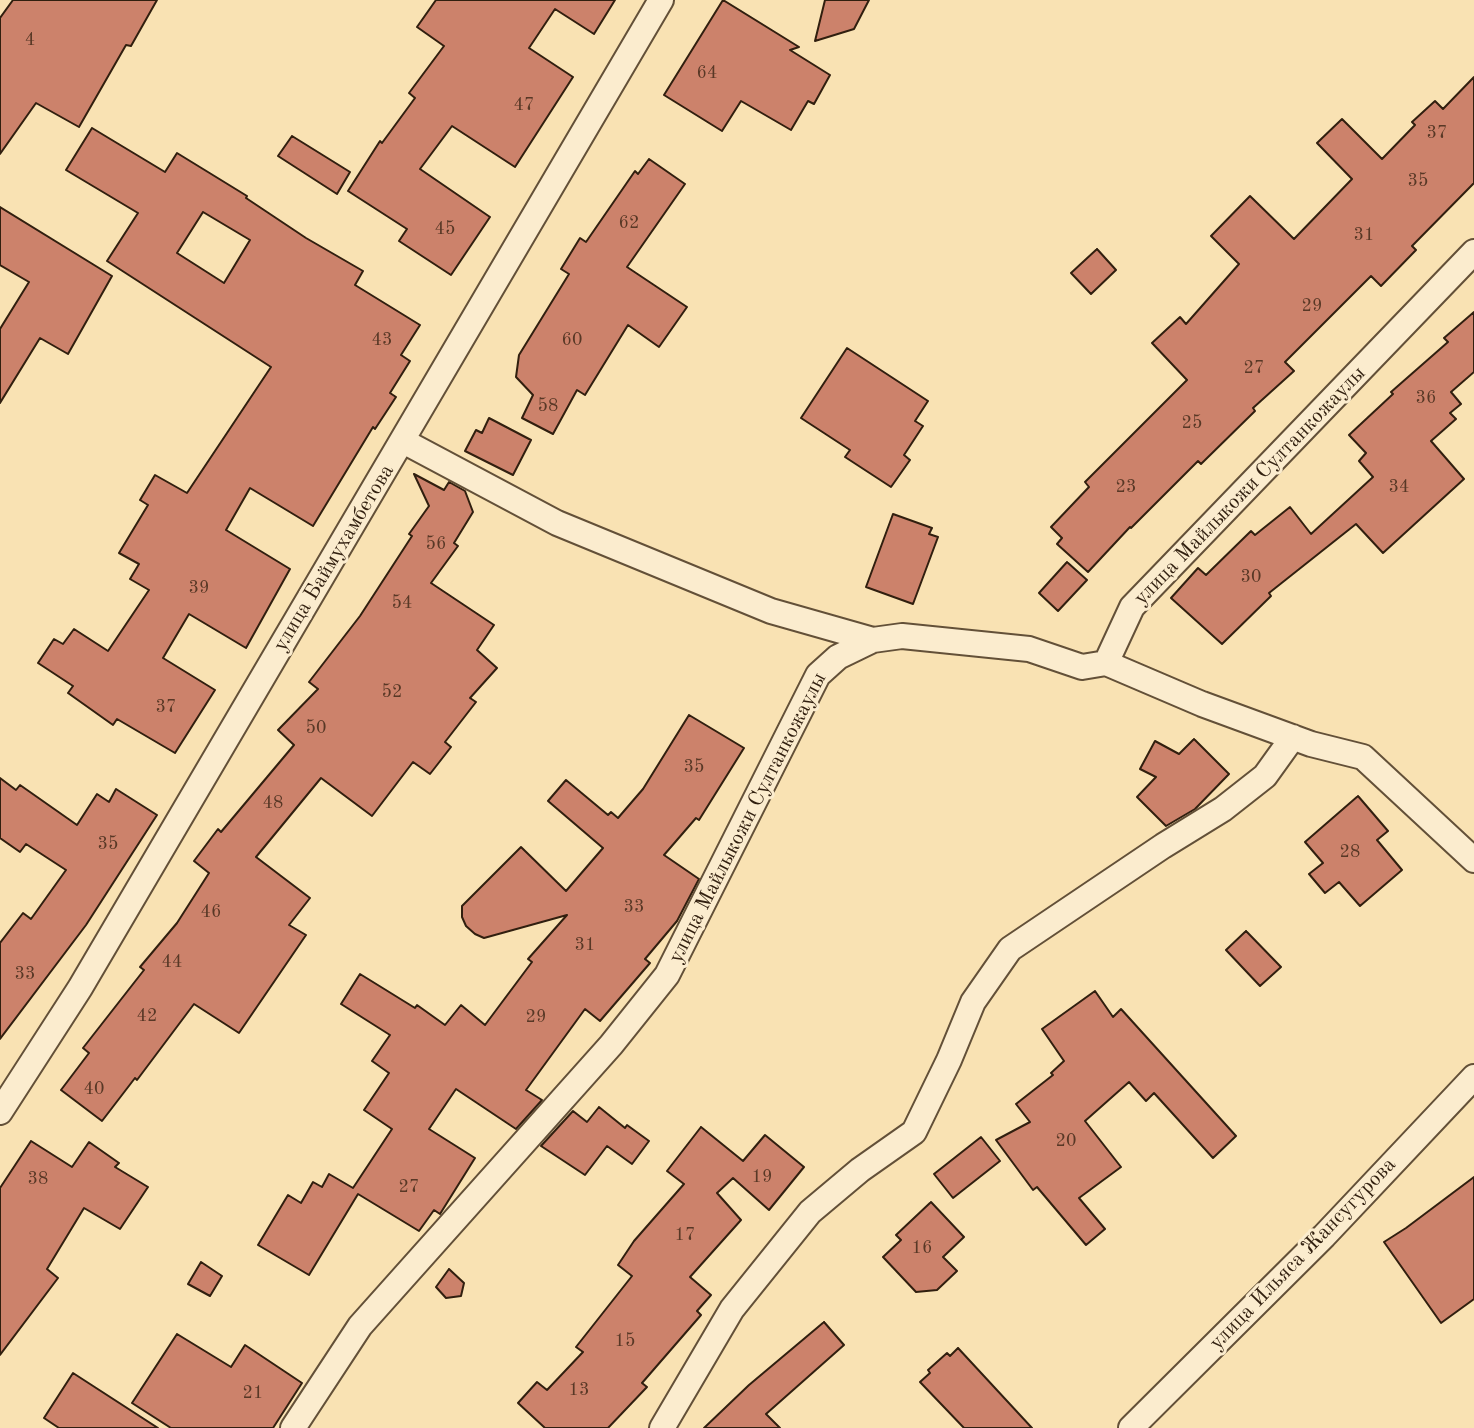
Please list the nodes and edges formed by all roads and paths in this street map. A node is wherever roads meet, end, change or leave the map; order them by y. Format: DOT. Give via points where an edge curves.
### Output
graph roads {
  1 [pos="661,0"];
  2 [pos="1474,252"];
  3 [pos="403,441"];
  4 [pos="873,640"];
  5 [pos="1106,663"];
  6 [pos="1293,737"];
  7 [pos="1474,860"];
  8 [pos="1474,1077"];
  9 [pos="0,1112"];
  10 [pos="293,1428"];
  11 [pos="662,1428"];
  12 [pos="1131,1428"];
  1 -- 3 [label="street, улица Баймухамбетова"];
  2 -- 5 [label="street, улица Майлыкожи Султанкожаулы" via="1132,607"];
  3 -- 4 [label="street" via="557,523 771,611"];
  3 -- 9 [label="street, улица Баймухамбетова" via="80,988"];
  4 -- 5 [label="street, улица Майлыкожи Султанкожаулы" via="915,637 1029,649 1082,667"];
  4 -- 10 [label="street, улица Майлыкожи Султанкожаулы" via="838,657 818,675 667,975 611,1045 360,1326"];
  5 -- 6 [label="street"];
  6 -- 7 [label="street" via="1363,757"];
  6 -- 11 [label="street" via="1265,776 1223,809 1010,949 973,1002 914,1132 810,1212 732,1309"];
  8 -- 12 [label="street, улица Ильяса Жансугурова" via="1324,1236"];
}
